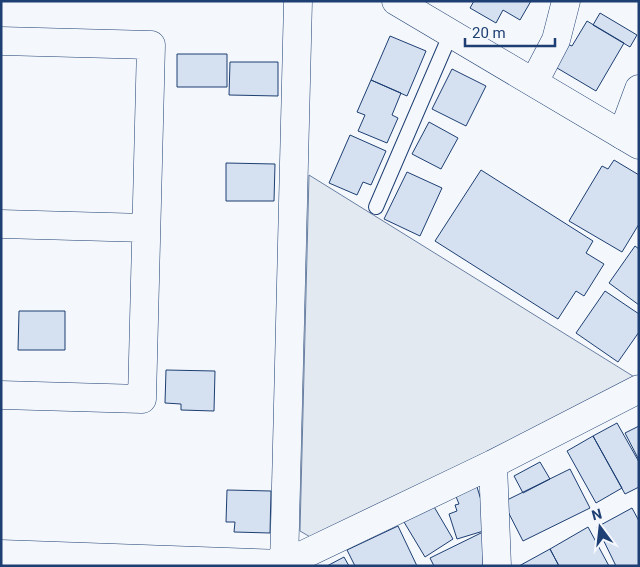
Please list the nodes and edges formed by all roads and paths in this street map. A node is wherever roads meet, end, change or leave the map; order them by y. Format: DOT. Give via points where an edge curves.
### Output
graph roads {
  1 [pos="298,1"];
  2 [pos="396,1"];
  3 [pos="566,1"];
  4 [pos="450,33"];
  5 [pos="1,41"];
  6 [pos="534,82"];
  7 [pos="639,89"];
  8 [pos="631,140"];
  9 [pos="376,207"];
  10 [pos="1,224"];
  11 [pos="146,228"];
  12 [pos="639,389"];
  13 [pos="1,395"];
  14 [pos="493,464"];
  15 [pos="16,558"];
  16 [pos="284,565"];
  17 [pos="497,566"];
  1 -- 16 [label="street"];
  2 -- 4 [label="street"];
  3 -- 6 [label="street" via="556,40"];
  4 -- 6 [label="street"];
  4 -- 9 [label="lane"];
  5 -- 11 [label="street" via="151,45"];
  6 -- 8 [label="street"];
  7 -- 8 [label="street"];
  10 -- 11 [label="street"];
  11 -- 13 [label="street" via="142,398"];
  12 -- 14 [label="street"];
  14 -- 16 [label="street"];
  14 -- 17 [label="street"];
  15 -- 16 [label="street" via="88,555"];
}
